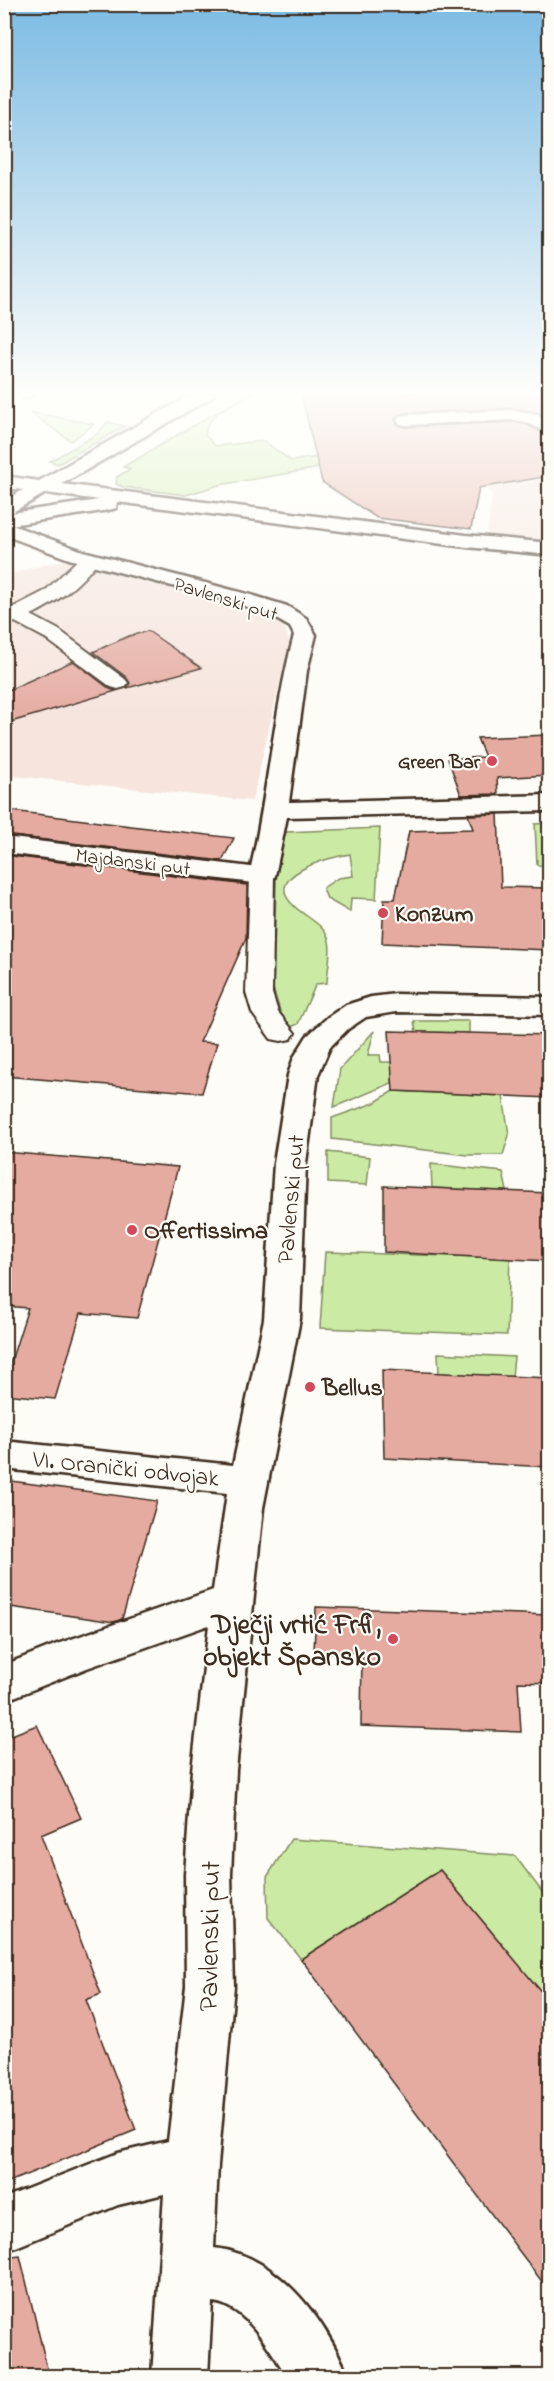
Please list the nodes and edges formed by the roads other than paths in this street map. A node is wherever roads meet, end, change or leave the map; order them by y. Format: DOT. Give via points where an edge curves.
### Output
graph roads {
  1 [pos="104,504"];
  2 [pos="189,504"];
  3 [pos="4,520"];
  4 [pos="4,528"];
  5 [pos="549,549"];
  6 [pos="90,559"];
  7 [pos="11,617"];
  8 [pos="118,683"];
  9 [pos="549,803"];
  10 [pos="276,810"];
  11 [pos="4,845"];
  12 [pos="262,876"];
  13 [pos="549,1006"];
  14 [pos="281,1033"];
  15 [pos="4,1455"];
  16 [pos="248,1481"];
  17 [pos="232,1600"];
  18 [pos="4,1684"];
  19 [pos="192,2164"];
  20 [pos="4,2225"];
  21 [pos="187,2273"];
  22 [pos="180,2376"];
  23 [pos="320,2376"];
  1 -- 3 [label="street"];
  2 -- 5 [label="street"];
  4 -- 6 [label="street, Pavlenski put"];
  6 -- 7 [label="lane" via="46,601"];
  6 -- 10 [label="street, Pavlenski put" via="244,599 279,611 298,623 305,634"];
  7 -- 8 [label="lane" via="52,634"];
  9 -- 10 [label="street"];
  10 -- 12 [label="street, Pavlenski put"];
  11 -- 12 [label="street, Majdanski put"];
  12 -- 14 [label="lane" via="259,993 265,1013"];
  13 -- 16 [label="street, Pavlenski put" via="370,1006 338,1023 318,1042 303,1075 290,1163 282,1319"];
  15 -- 16 [label="street, VI. Oranički odvojak"];
  16 -- 17 [label="street, Pavlenski put"];
  17 -- 18 [label="street"];
  17 -- 19 [label="street, Pavlenski put" via="212,1794 208,1875 210,1986"];
  19 -- 20 [label="street" via="118,2179"];
  19 -- 21 [label="street, Pavlenski put"];
  21 -- 22 [label="street, Pavlenski put"];
  21 -- 23 [label="street" via="234,2279 258,2295 291,2330"];
}
